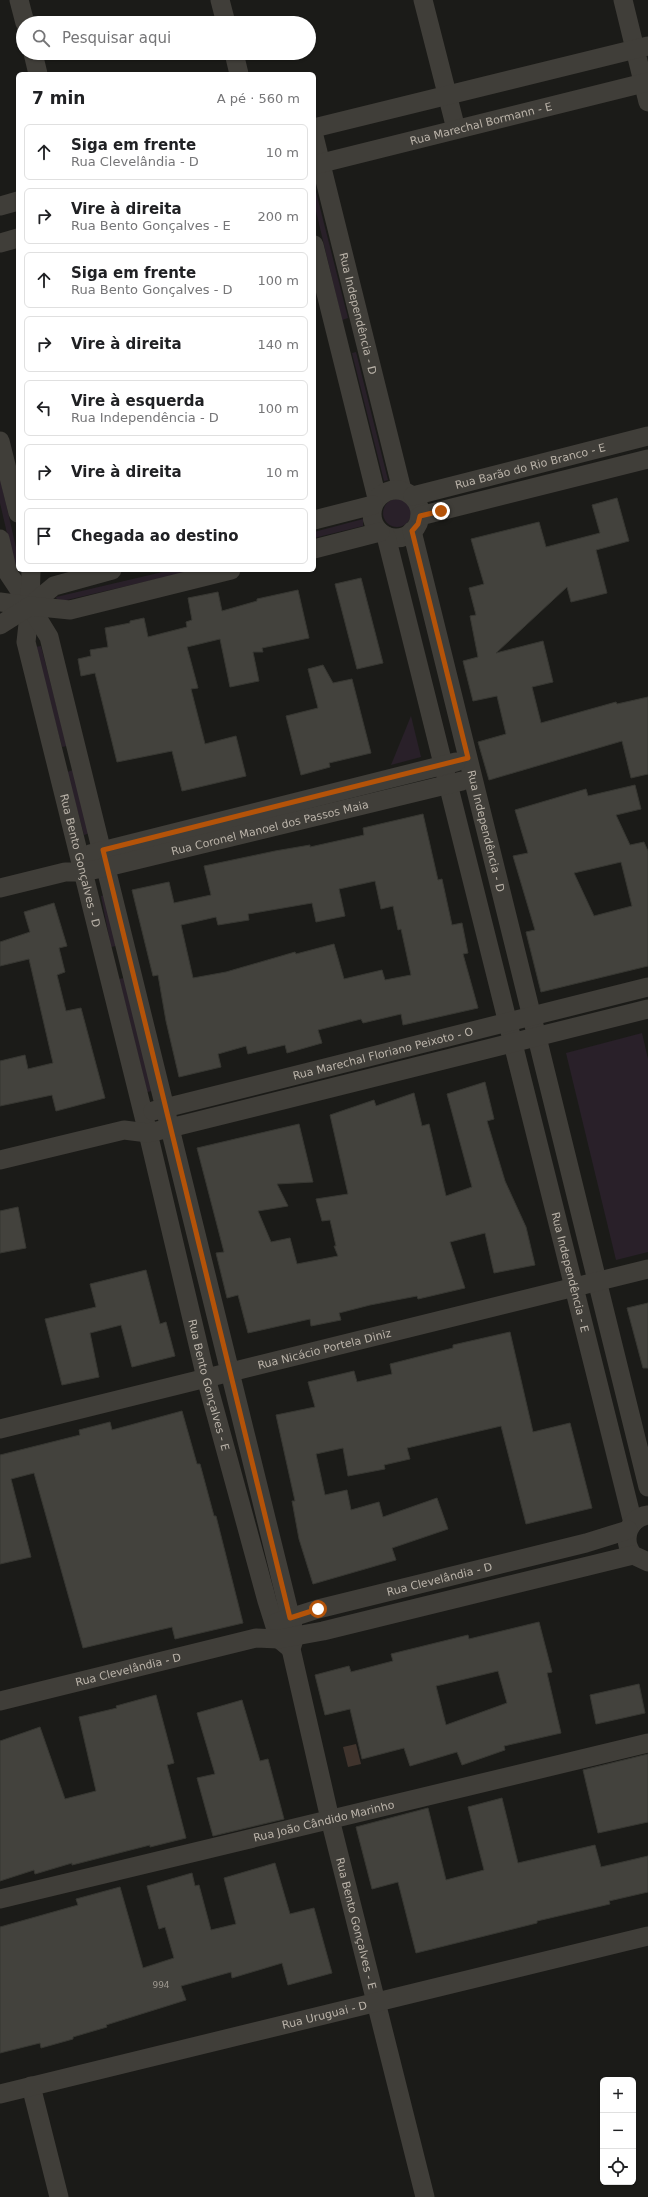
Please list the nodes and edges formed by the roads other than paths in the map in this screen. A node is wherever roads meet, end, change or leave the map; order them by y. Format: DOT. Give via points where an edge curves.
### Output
graph roads {
  1 [pos="19,0"];
  2 [pos="220,0"];
  3 [pos="423,0"];
  4 [pos="623,0"];
  5 [pos="23,16"];
  6 [pos="224,16"];
  7 [pos="641,48"];
  8 [pos="35,60"];
  9 [pos="236,60"];
  10 [pos="38,72"];
  11 [pos="239,72"];
  12 [pos="646,82"];
  13 [pos="448,95"];
  14 [pos="648,102"];
  15 [pos="316,128"];
  16 [pos="456,129"];
  17 [pos="317,164"];
  18 [pos="16,202"];
  19 [pos="0,206"];
  20 [pos="16,239"];
  21 [pos="0,243"];
  22 [pos="316,253"];
  23 [pos="361,327"];
  24 [pos="336,334"];
  25 [pos="648,436"];
  26 [pos="0,441"];
  27 [pos="555,459"];
  28 [pos="648,459"];
  29 [pos="561,481"];
  30 [pos="408,493"];
  31 [pos="375,501"];
  32 [pos="16,505"];
  33 [pos="316,519"];
  34 [pos="416,524"];
  35 [pos="383,534"];
  36 [pos="0,539"];
  37 [pos="316,549"];
  38 [pos="31,572"];
  39 [pos="104,572"];
  40 [pos="223,572"];
  41 [pos="0,602"];
  42 [pos="30,606"];
  43 [pos="0,625"];
  44 [pos="436,629"];
  45 [pos="412,635"];
  46 [pos="78,751"];
  47 [pos="54,758"];
  48 [pos="468,758"];
  49 [pos="444,764"];
  50 [pos="473,778"];
  51 [pos="449,784"];
  52 [pos="278,806"];
  53 [pos="283,825"];
  54 [pos="105,859"];
  55 [pos="494,861"];
  56 [pos="76,867"];
  57 [pos="470,867"];
  58 [pos="0,888"];
  59 [pos="128,956"];
  60 [pos="104,962"];
  61 [pos="648,987"];
  62 [pos="648,1009"];
  63 [pos="532,1016"];
  64 [pos="509,1022"];
  65 [pos="538,1037"];
  66 [pos="514,1043"];
  67 [pos="336,1064"];
  68 [pos="341,1086"];
  69 [pos="165,1106"];
  70 [pos="143,1114"];
  71 [pos="170,1128"];
  72 [pos="124,1130"];
  73 [pos="148,1133"];
  74 [pos="0,1160"];
  75 [pos="648,1269"];
  76 [pos="598,1281"];
  77 [pos="574,1287"];
  78 [pos="230,1372"];
  79 [pos="206,1378"];
  80 [pos="622,1380"];
  81 [pos="598,1386"];
  82 [pos="0,1429"];
  83 [pos="648,1487"];
  84 [pos="636,1523"];
  85 [pos="641,1559"];
  86 [pos="286,1633"];
  87 [pos="0,1701"];
  88 [pos="648,1743"];
  89 [pos="330,1819"];
  90 [pos="0,1899"];
  91 [pos="648,1936"];
  92 [pos="376,2002"];
  93 [pos="31,2086"];
  94 [pos="0,2094"];
  95 [pos="59,2197"];
  96 [pos="426,2197"];
  1 -- 5 [label="street"];
  2 -- 6 [label="street"];
  3 -- 13 [label="street"];
  4 -- 7 [label="street"];
  7 -- 12 [label="street"];
  7 -- 13 [label="street"];
  8 -- 10 [label="street"];
  9 -- 11 [label="street"];
  12 -- 14 [label="street"];
  12 -- 16 [label="street, Rua Marechal Bormann - E"];
  13 -- 15 [label="street"];
  13 -- 16 [label="street"];
  16 -- 17 [label="street, Rua Marechal Bormann - E"];
  17 -- 23 [label="street, Rua Independência - D"];
  18 -- 19 [label="street"];
  20 -- 21 [label="street"];
  22 -- 24 [label="street"];
  23 -- 24 [label="street"];
  23 -- 30 [label="street, Rua Independência - D"];
  24 -- 31 [label="street"];
  25 -- 27 [label="street, Rua Barão do Rio Branco - E"];
  26 -- 32 [label="street"];
  27 -- 29 [label="street"];
  27 -- 30 [label="street, Rua Barão do Rio Branco - E"];
  28 -- 29 [label="street, Rua Barão do Rio Branco - E"];
  29 -- 34 [label="street, Rua Barão do Rio Branco - E"];
  30 -- 31 [label="street" via="389,490"];
  30 -- 34 [label="street" via="418,503"];
  31 -- 33 [label="street"];
  31 -- 35 [label="street" via="371,517"];
  34 -- 35 [label="street" via="403,537"];
  34 -- 44 [label="street, Rua Independência - D"];
  35 -- 37 [label="street"];
  35 -- 45 [label="street"];
  36 -- 42 [label="street" via="8,573"];
  38 -- 42 [label="street, Rua Bento Gonçalves - D"];
  39 -- 42 [label="street" via="62,582"];
  40 -- 42 [label="street" via="70,610"];
  41 -- 42 [label="street"];
  42 -- 43 [label="street"];
  42 -- 46 [label="street" via="49,637"];
  42 -- 47 [label="street, Rua Bento Gonçalves - D" via="26,642"];
  44 -- 45 [label="street"];
  44 -- 48 [label="street, Rua Independência - D"];
  45 -- 49 [label="street"];
  46 -- 47 [label="street"];
  46 -- 54 [label="street"];
  47 -- 56 [label="street, Rua Bento Gonçalves - D"];
  48 -- 49 [label="street, Rua Coronel Manoel dos Passos Maia"];
  48 -- 50 [label="street, Rua Independência - D"];
  49 -- 51 [label="street"];
  49 -- 52 [label="street, Rua Coronel Manoel dos Passos Maia"];
  50 -- 51 [label="street, Rua Coronel Manoel dos Passos Maia"];
  50 -- 55 [label="street, Rua Independência - D"];
  51 -- 53 [label="street, Rua Coronel Manoel dos Passos Maia"];
  51 -- 57 [label="street"];
  52 -- 53 [label="street"];
  52 -- 54 [label="street, Rua Coronel Manoel dos Passos Maia"];
  53 -- 54 [label="street, Rua Coronel Manoel dos Passos Maia"];
  54 -- 56 [label="street, Rua Coronel Manoel dos Passos Maia"];
  54 -- 59 [label="street"];
  55 -- 57 [label="street"];
  55 -- 63 [label="street, Rua Independência - D"];
  56 -- 58 [label="street, Rua Coronel Manoel dos Passos Maia"];
  56 -- 60 [label="street, Rua Bento Gonçalves - D"];
  57 -- 64 [label="street"];
  59 -- 60 [label="street"];
  59 -- 69 [label="street"];
  60 -- 70 [label="street, Rua Bento Gonçalves - D"];
  61 -- 63 [label="street, Rua Marechal Floriano Peixoto - O"];
  62 -- 65 [label="street, Rua Marechal Floriano Peixoto - O"];
  63 -- 64 [label="street, Rua Marechal Floriano Peixoto - O"];
  63 -- 65 [label="street, Rua Independência - D"];
  64 -- 66 [label="street, Rua Independência - E"];
  64 -- 67 [label="street, Rua Marechal Floriano Peixoto - O"];
  65 -- 66 [label="street, Rua Marechal Floriano Peixoto - O"];
  65 -- 76 [label="street"];
  66 -- 68 [label="street, Rua Marechal Floriano Peixoto - O"];
  66 -- 77 [label="street, Rua Independência - E"];
  67 -- 68 [label="street"];
  67 -- 69 [label="street, Rua Marechal Floriano Peixoto - O"];
  68 -- 71 [label="street, Rua Marechal Floriano Peixoto - O"];
  69 -- 70 [label="street, Rua Marechal Floriano Peixoto - O"];
  69 -- 71 [label="street, Rua Bento Gonçalves - E"];
  70 -- 72 [label="street, Rua Marechal Floriano Peixoto - O"];
  70 -- 73 [label="street, Rua Bento Gonçalves - E"];
  71 -- 73 [label="street, Rua Marechal Floriano Peixoto - O"];
  71 -- 78 [label="street, Rua Bento Gonçalves - E"];
  72 -- 73 [label="street, Rua Marechal Floriano Peixoto - O"];
  72 -- 74 [label="street, Rua Marechal Floriano Peixoto - O"];
  73 -- 79 [label="street, Rua Bento Gonçalves - E"];
  75 -- 76 [label="street, Rua Nicácio Portela Diniz"];
  76 -- 77 [label="street, Rua Nicácio Portela Diniz"];
  76 -- 80 [label="street"];
  77 -- 78 [label="street, Rua Nicácio Portela Diniz"];
  77 -- 81 [label="street, Rua Independência - E"];
  78 -- 79 [label="street, Rua Nicácio Portela Diniz"];
  78 -- 86 [label="street, Rua Bento Gonçalves - E"];
  79 -- 82 [label="street, Rua Nicácio Portela Diniz"];
  79 -- 86 [label="street, Rua Bento Gonçalves - E"];
  80 -- 81 [label="street"];
  80 -- 83 [label="street"];
  81 -- 84 [label="street, Rua Independência - E"];
  84 -- 85 [label="street, Rua Independência - E" via="627,1543"];
  84 -- 86 [label="street, Rua Clevelândia - D" via="586,1543"];
  85 -- 86 [label="street, Rua Clevelândia - D" via="338,1627"];
  86 -- 87 [label="street, Rua Clevelândia - D" via="256,1638"];
  86 -- 89 [label="street, Rua Bento Gonçalves - E"];
  88 -- 89 [label="street, Rua João Cândido Marinho"];
  89 -- 90 [label="street, Rua João Cândido Marinho"];
  89 -- 92 [label="street, Rua Bento Gonçalves - E"];
  91 -- 92 [label="street, Rua Uruguai - D"];
  92 -- 93 [label="street, Rua Uruguai - D"];
  92 -- 96 [label="street, Rua Bento Gonçalves - E"];
  93 -- 94 [label="street, Rua Uruguai - D"];
  93 -- 95 [label="street"];
}
